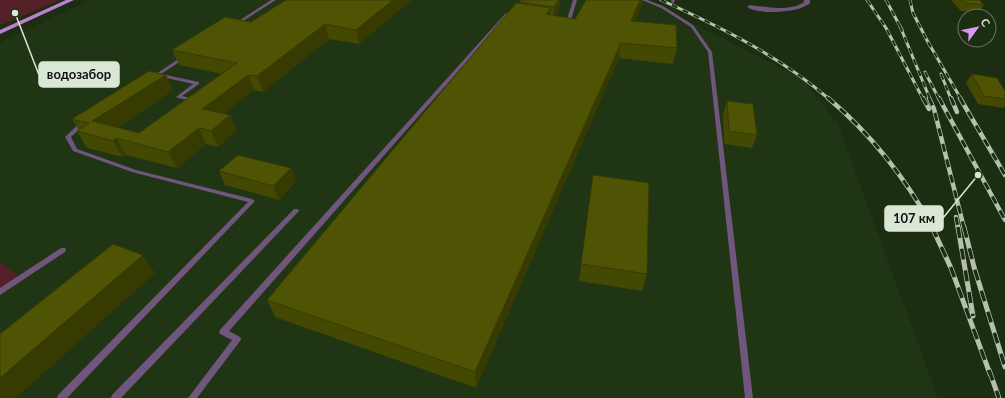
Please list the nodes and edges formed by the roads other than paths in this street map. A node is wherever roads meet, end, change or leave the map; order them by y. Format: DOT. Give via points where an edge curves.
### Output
graph roads {
  1 [pos="71,0"];
  2 [pos="274,0"];
  3 [pos="575,0"];
  4 [pos="644,0"];
  5 [pos="807,0"];
  6 [pos="750,7"];
  7 [pos="522,16"];
  8 [pos="559,22"];
  9 [pos="232,27"];
  10 [pos="0,32"];
  11 [pos="192,53"];
  12 [pos="158,74"];
  13 [pos="152,78"];
  14 [pos="190,105"];
  15 [pos="89,119"];
  16 [pos="296,211"];
  17 [pos="63,250"];
  18 [pos="0,292"];
  19 [pos="61,398"];
  20 [pos="116,398"];
  21 [pos="192,398"];
  22 [pos="749,398"];
  1 -- 10 [label="main road"];
  2 -- 9 [label="lane"];
  3 -- 8 [label="lane" via="569,20 566,23"];
  4 -- 22 [label="lane" via="662,7 692,26 710,52"];
  5 -- 6 [label="street" via="803,7 794,9"];
  7 -- 21 [label="lane" via="507,14 223,332 237,339"];
  11 -- 12 [label="lane"];
  12 -- 13 [label="lane"];
  12 -- 14 [label="lane" via="197,83 178,97 196,101"];
  15 -- 19 [label="lane" via="68,137 75,150 134,171 252,201"];
  16 -- 20 [label="lane"];
  17 -- 18 [label="lane"];
}
